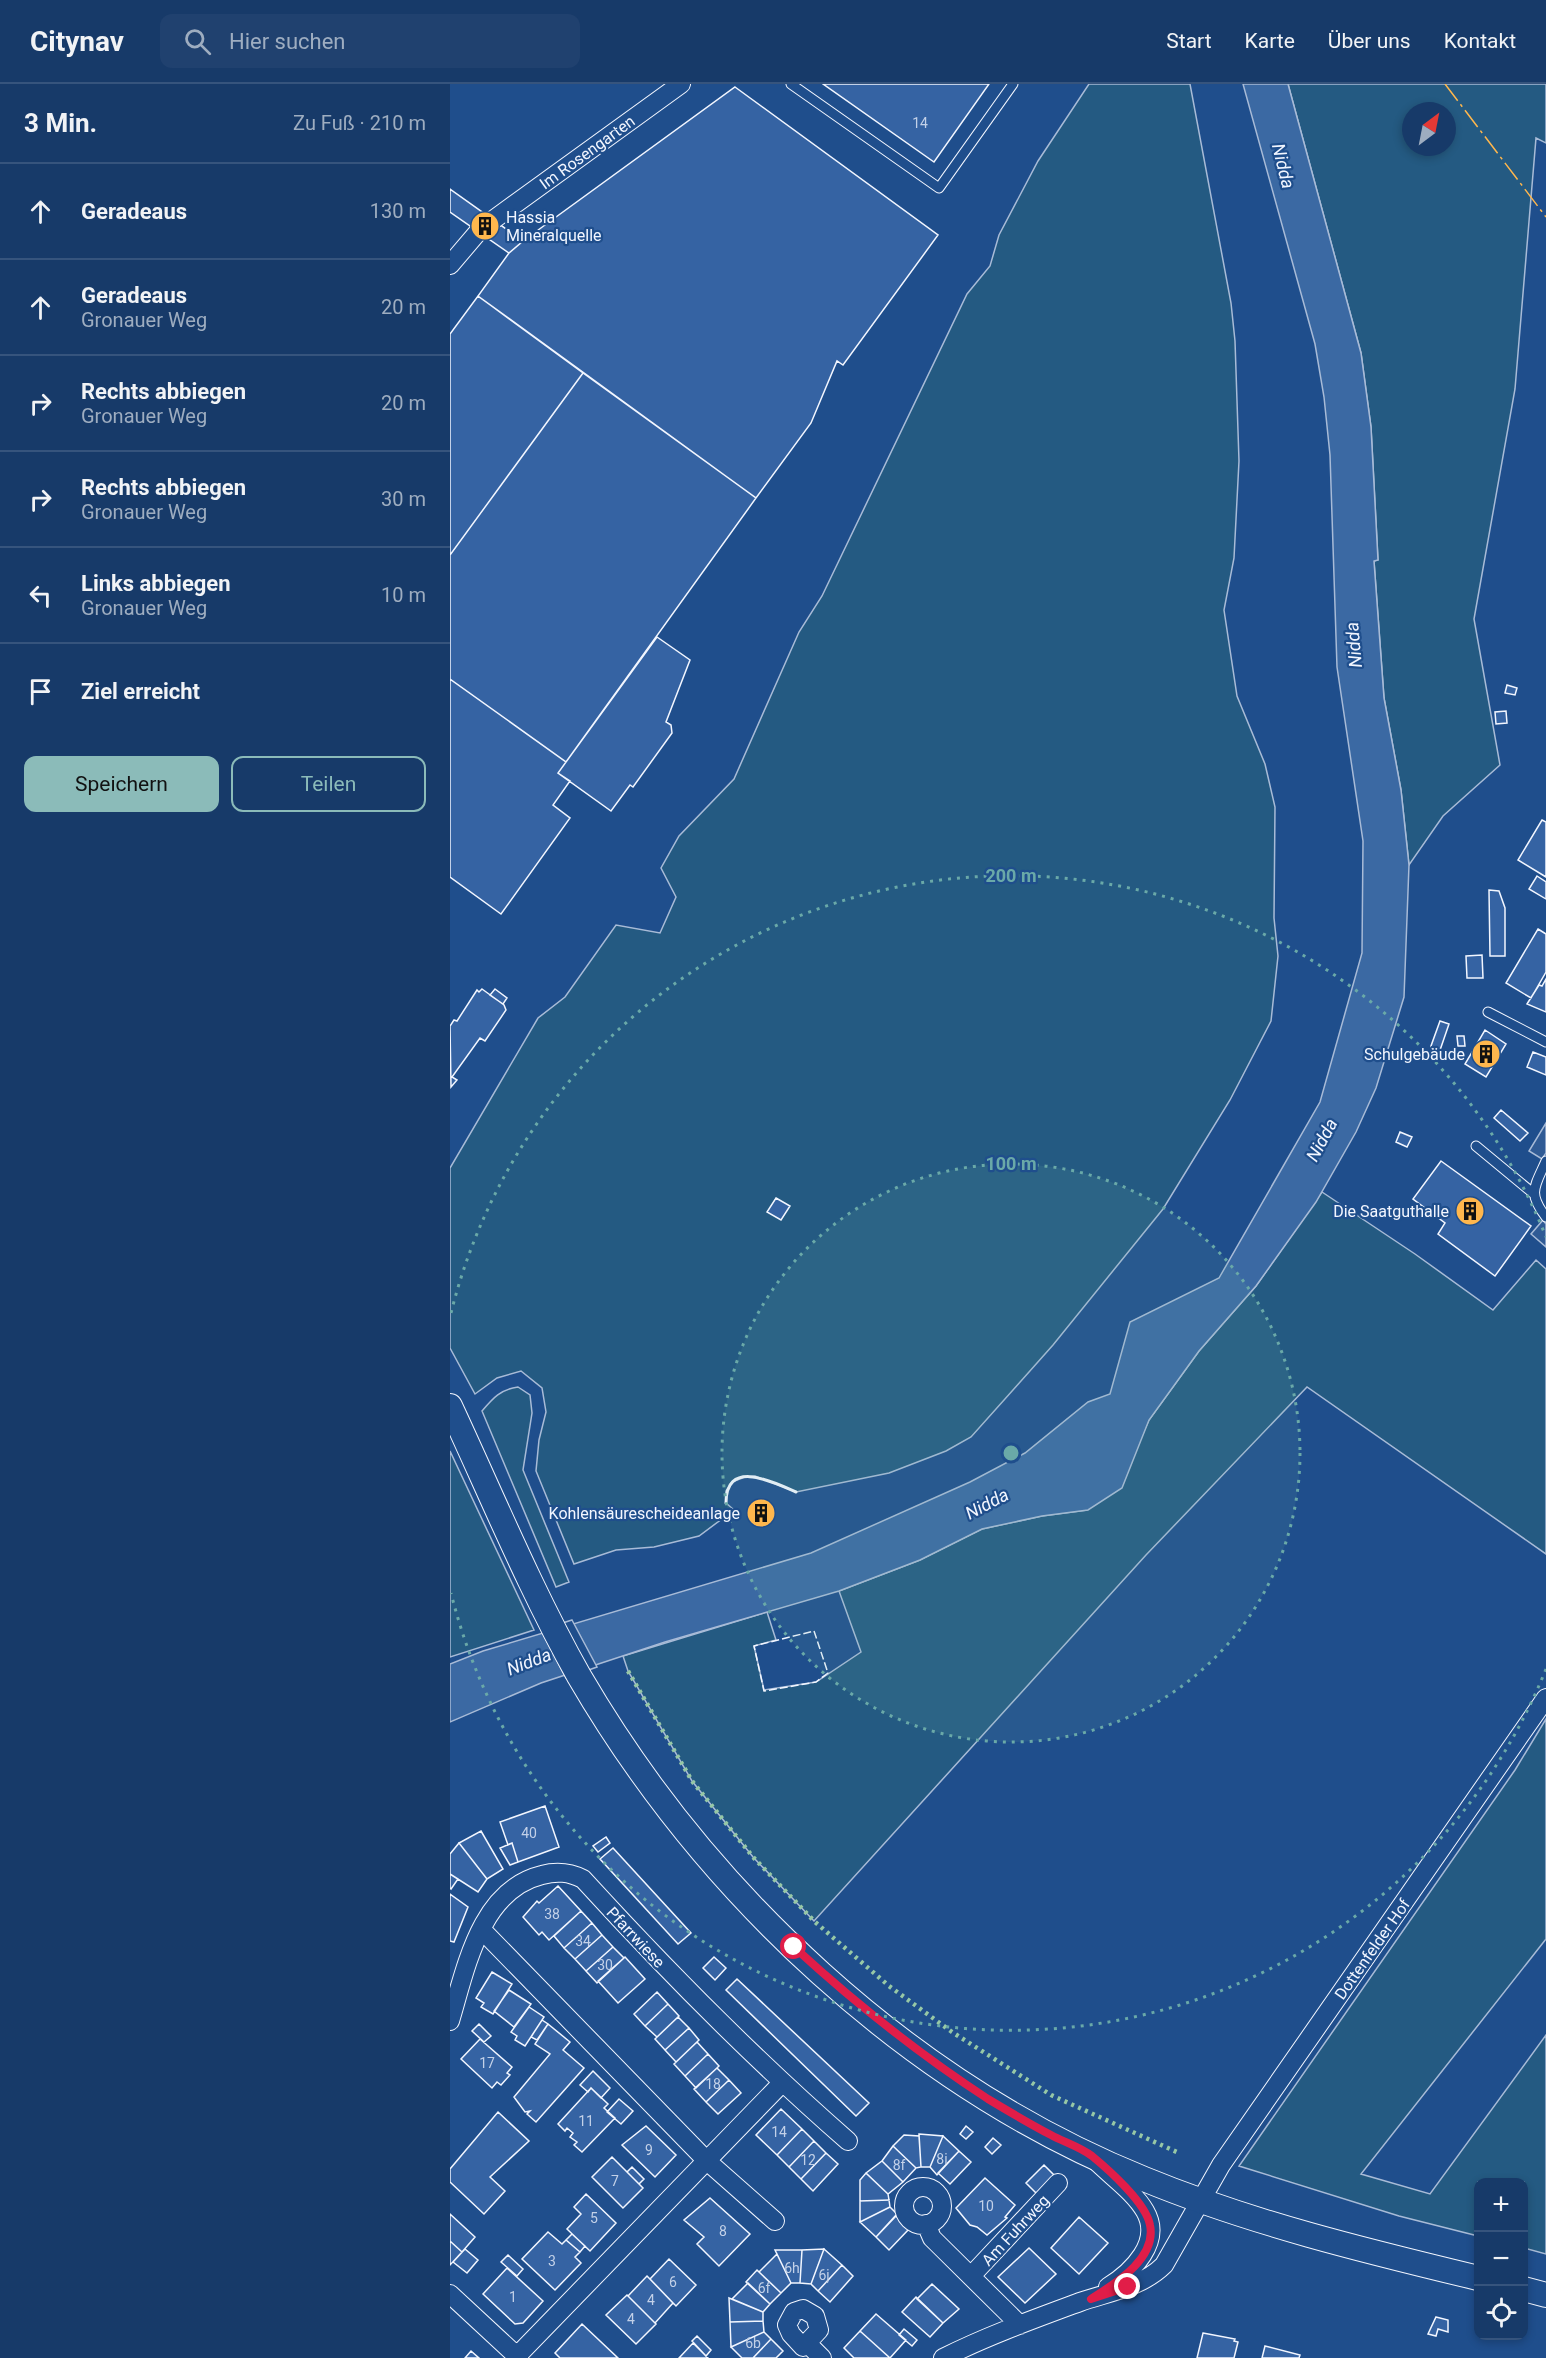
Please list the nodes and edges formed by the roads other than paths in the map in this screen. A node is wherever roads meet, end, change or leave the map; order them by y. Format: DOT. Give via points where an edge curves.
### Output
graph roads {
  1 [pos="681,84"];
  2 [pos="791,84"];
  3 [pos="1013,84"];
  4 [pos="493,220"];
  5 [pos="478,232"];
  6 [pos="450,265"];
  7 [pos="1488,1012"];
  8 [pos="1546,1042"];
  9 [pos="1476,1146"];
  10 [pos="1546,1161"];
  11 [pos="1534,1194"];
  12 [pos="1546,1217"];
  13 [pos="450,1406"];
  14 [pos="1546,1698"];
  15 [pos="482,1930"];
  16 [pos="450,2021"];
  17 [pos="782,2083"];
  18 [pos="848,2141"];
  19 [pos="1091,2156"];
  20 [pos="707,2161"];
  21 [pos="1058,2183"];
  22 [pos="1200,2201"];
  23 [pos="775,2221"];
  24 [pos="926,2224"];
  25 [pos="971,2276"];
  26 [pos="1474,2277"];
  27 [pos="1528,2290"];
  28 [pos="450,2294"];
  29 [pos="1546,2295"];
  30 [pos="1091,2299"];
  31 [pos="1020,2325"];
  32 [pos="807,2343"];
  33 [pos="518,2357"];
  34 [pos="822,2358"];
  35 [pos="943,2358"];
  1 -- 4 [label="street, Im Rosengarten"];
  2 -- 3 [label="lane" via="939,188"];
  5 -- 6 [label="street"];
  7 -- 8 [label="lane"];
  9 -- 11 [label="lane"];
  10 -- 11 [label="lane"];
  11 -- 12 [label="lane"];
  13 -- 19 [label="main road" via="559,1640 601,1711 689,1834 724,1875 794,1947 879,2021 999,2105"];
  14 -- 22 [label="street, Dottenfelder Hof" via="1221,2164"];
  15 -- 16 [label="street, Pfarrwiese"];
  15 -- 17 [label="street, Pfarrwiese" via="492,1910 517,1886 551,1873 583,1879 679,1984"];
  15 -- 20 [label="street"];
  17 -- 18 [label="street, Pfarrwiese"];
  17 -- 20 [label="street"];
  19 -- 22 [label="main road"];
  19 -- 30 [label="street" via="1138,2201 1151,2227 1136,2265"];
  20 -- 23 [label="street"];
  20 -- 33 [label="street"];
  21 -- 25 [label="street, Am Fuhrweg"];
  22 -- 26 [label="main road"];
  22 -- 30 [label="street, Dottenfelder Hof" via="1171,2256 1154,2274"];
  24 -- 25 [label="street, Am Fuhrweg" via="932,2238"];
  25 -- 31 [label="street, Am Fuhrweg"];
  27 -- 29 [label="main road"];
  28 -- 33 [label="street"];
  30 -- 31 [label="street"];
  31 -- 35 [label="street"];
  32 -- 34 [label="street"];
}
